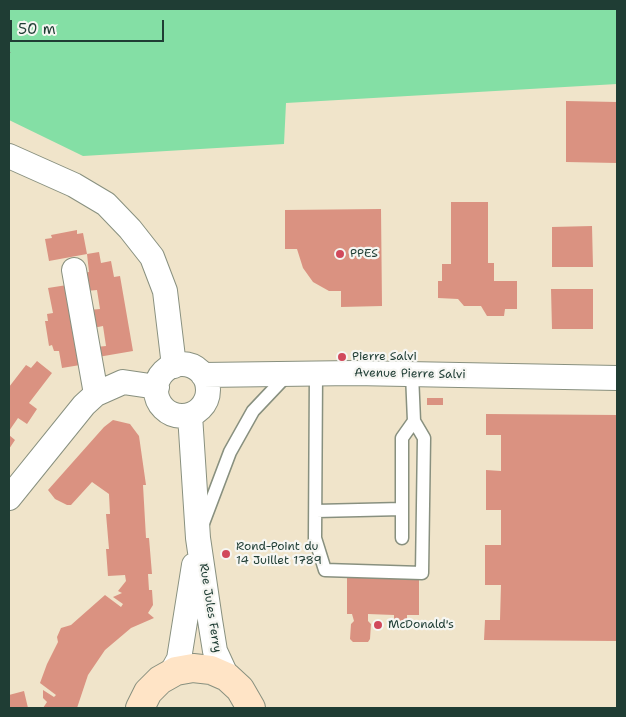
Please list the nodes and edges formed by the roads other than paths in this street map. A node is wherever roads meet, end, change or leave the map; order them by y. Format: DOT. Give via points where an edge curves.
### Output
graph roads {
  1 [pos="9,156"];
  2 [pos="74,270"];
  3 [pos="174,366"];
  4 [pos="290,372"];
  5 [pos="316,373"];
  6 [pos="412,374"];
  7 [pos="203,375"];
  8 [pos="617,378"];
  9 [pos="157,387"];
  10 [pos="96,394"];
  11 [pos="190,415"];
  12 [pos="414,421"];
  13 [pos="9,498"];
  14 [pos="402,509"];
  15 [pos="316,511"];
  16 [pos="198,538"];
  17 [pos="402,538"];
  18 [pos="170,675"];
  19 [pos="227,677"];
  20 [pos="251,705"];
  21 [pos="140,708"];
  1 -- 3 [label="street" via="74,185 106,204 152,257 165,291"];
  2 -- 10 [label="street"];
  3 -- 7 [label="street" via="190,366"];
  3 -- 9 [label="street" via="162,374"];
  4 -- 5 [label="street, Avenue Pierre Salvi"];
  4 -- 7 [label="street, Avenue Pierre Salvi"];
  4 -- 16 [label="lane" via="253,412 230,452"];
  5 -- 6 [label="street, Avenue Pierre Salvi"];
  5 -- 15 [label="lane"];
  6 -- 8 [label="street, Avenue Pierre Salvi"];
  6 -- 12 [label="lane"];
  7 -- 11 [label="street" via="207,399"];
  9 -- 10 [label="street" via="123,382"];
  9 -- 11 [label="street" via="157,396 165,410 181,416"];
  10 -- 13 [label="street"];
  11 -- 16 [label="street, Rue Jules Ferry"];
  12 -- 14 [label="lane" via="402,438"];
  12 -- 15 [label="lane" via="424,438 422,573 325,570 315,538"];
  14 -- 15 [label="lane"];
  14 -- 17 [label="lane"];
  16 -- 18 [label="street, Rue Jules Ferry" via="182,645"];
  16 -- 19 [label="street, Rue Jules Ferry" via="215,651"];
  18 -- 19 [label="main road" via="193,668 211,670"];
  18 -- 21 [label="main road" via="148,692"];
  19 -- 20 [label="main road"];
}
